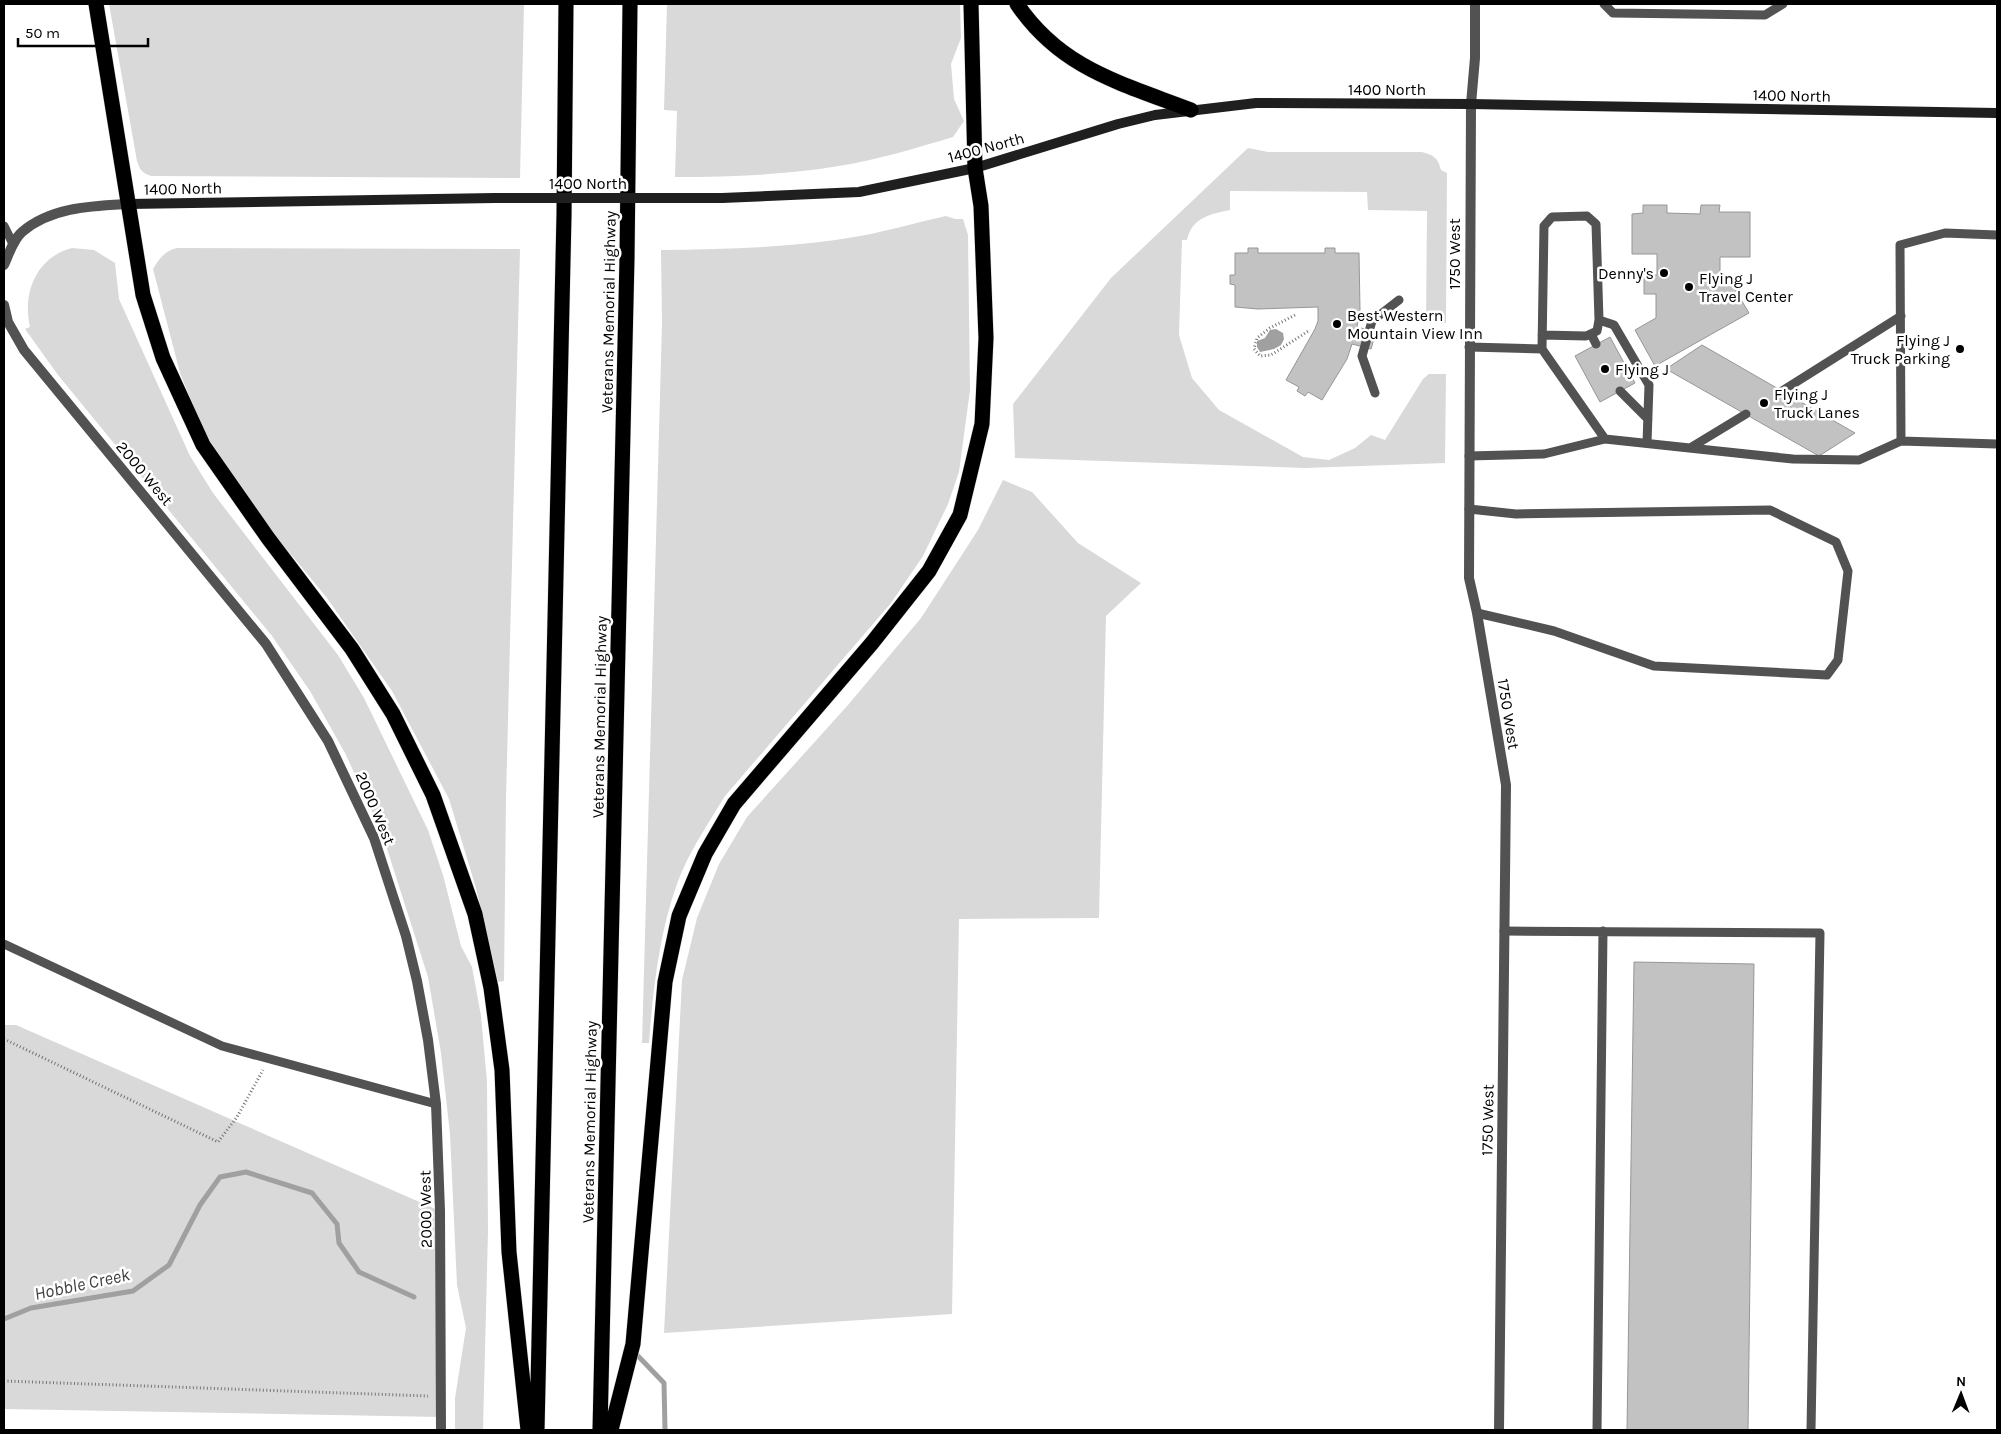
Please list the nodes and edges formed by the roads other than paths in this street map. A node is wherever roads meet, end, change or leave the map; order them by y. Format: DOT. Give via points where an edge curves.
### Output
graph roads {
  1 [pos="96,4"];
  2 [pos="566,4"];
  3 [pos="630,4"];
  4 [pos="971,4"];
  5 [pos="1017,4"];
  6 [pos="1475,4"];
  7 [pos="1604,4"];
  8 [pos="1783,4"];
  9 [pos="1471,104"];
  10 [pos="1191,110"];
  11 [pos="1997,113"];
  12 [pos="975,168"];
  13 [pos="128,204"];
  14 [pos="4,226"];
  15 [pos="1997,235"];
  16 [pos="13,244"];
  17 [pos="4,265"];
  18 [pos="1399,300"];
  19 [pos="4,305"];
  20 [pos="1901,316"];
  21 [pos="1599,320"];
  22 [pos="1591,334"];
  23 [pos="1542,335"];
  24 [pos="1596,344"];
  25 [pos="1469,347"];
  26 [pos="1542,349"];
  27 [pos="1782,391"];
  28 [pos="1620,392"];
  29 [pos="1375,393"];
  30 [pos="1746,414"];
  31 [pos="1648,419"];
  32 [pos="1605,439"];
  33 [pos="1901,441"];
  34 [pos="1647,444"];
  35 [pos="1997,444"];
  36 [pos="1690,448"];
  37 [pos="1469,456"];
  38 [pos="1469,509"];
  39 [pos="1477,613"];
  40 [pos="1504,930"];
  41 [pos="1602,931"];
  42 [pos="4,944"];
  43 [pos="436,1104"];
  44 [pos="441,1430"];
  45 [pos="528,1430"];
  46 [pos="537,1430"];
  47 [pos="600,1430"];
  48 [pos="611,1430"];
  49 [pos="1499,1430"];
  50 [pos="1598,1430"];
  51 [pos="1811,1430"];
  1 -- 13 [label="highway"];
  2 -- 46 [label="highway"];
  3 -- 47 [label="highway, Veterans Memorial Highway"];
  4 -- 12 [label="highway"];
  5 -- 10 [label="highway" via="1032,26 1076,62 1107,78"];
  6 -- 9 [label="street, 1750 West"];
  7 -- 8 [label="lane" via="1613,13 1765,15"];
  9 -- 10 [label="main road, 1400 North" via="1256,103"];
  9 -- 11 [label="main road, 1400 North"];
  9 -- 25 [label="street, 1750 West"];
  10 -- 12 [label="main road, 1400 North" via="1118,124"];
  12 -- 13 [label="main road, 1400 North, bridge" via="859,192 722,198"];
  12 -- 48 [label="highway" via="981,206 986,338 982,424 960,515 929,571 734,804 705,854 679,916 665,982 633,1344"];
  13 -- 16 [label="street, 1400 North" via="52,214 22,232"];
  13 -- 45 [label="highway" via="143,295 163,358 203,446 352,649 393,714 433,795 457,860 474,914 491,988 502,1070 510,1252"];
  14 -- 16 [label="lane"];
  15 -- 20 [label="lane" via="1945,233 1900,245"];
  16 -- 17 [label="street, 1400 North"];
  18 -- 29 [label="lane" via="1372,321 1362,356"];
  19 -- 43 [label="street, 2000 West" via="11,329 24,350 266,644 328,741 374,838 406,936 428,1040"];
  20 -- 27 [label="lane"];
  20 -- 33 [label="lane"];
  21 -- 22 [label="lane" via="1597,331"];
  21 -- 23 [label="lane" via="1596,224 1587,216 1552,217 1544,226"];
  21 -- 31 [label="lane" via="1614,325 1649,385"];
  22 -- 23 [label="lane"];
  22 -- 24 [label="lane"];
  23 -- 26 [label="lane"];
  25 -- 26 [label="lane"];
  25 -- 37 [label="street, 1750 West"];
  26 -- 32 [label="lane"];
  28 -- 31 [label="lane"];
  30 -- 36 [label="lane"];
  31 -- 34 [label="lane"];
  32 -- 34 [label="lane"];
  32 -- 37 [label="lane" via="1544,454"];
  33 -- 35 [label="lane"];
  33 -- 36 [label="lane" via="1859,460 1793,459"];
  34 -- 36 [label="lane"];
  37 -- 38 [label="street, 1750 West"];
  38 -- 39 [label="street, 1750 West" via="1468,578"];
  38 -- 39 [label="lane" via="1516,514 1770,510 1836,542 1848,572 1838,660 1827,675 1654,666 1554,632"];
  39 -- 40 [label="street, 1750 West" via="1506,785"];
  40 -- 41 [label="lane"];
  40 -- 49 [label="street, 1750 West"];
  41 -- 50 [label="lane"];
  41 -- 51 [label="lane" via="1820,934"];
  42 -- 43 [label="lane" via="222,1046"];
  43 -- 44 [label="street, 2000 West"];
}
